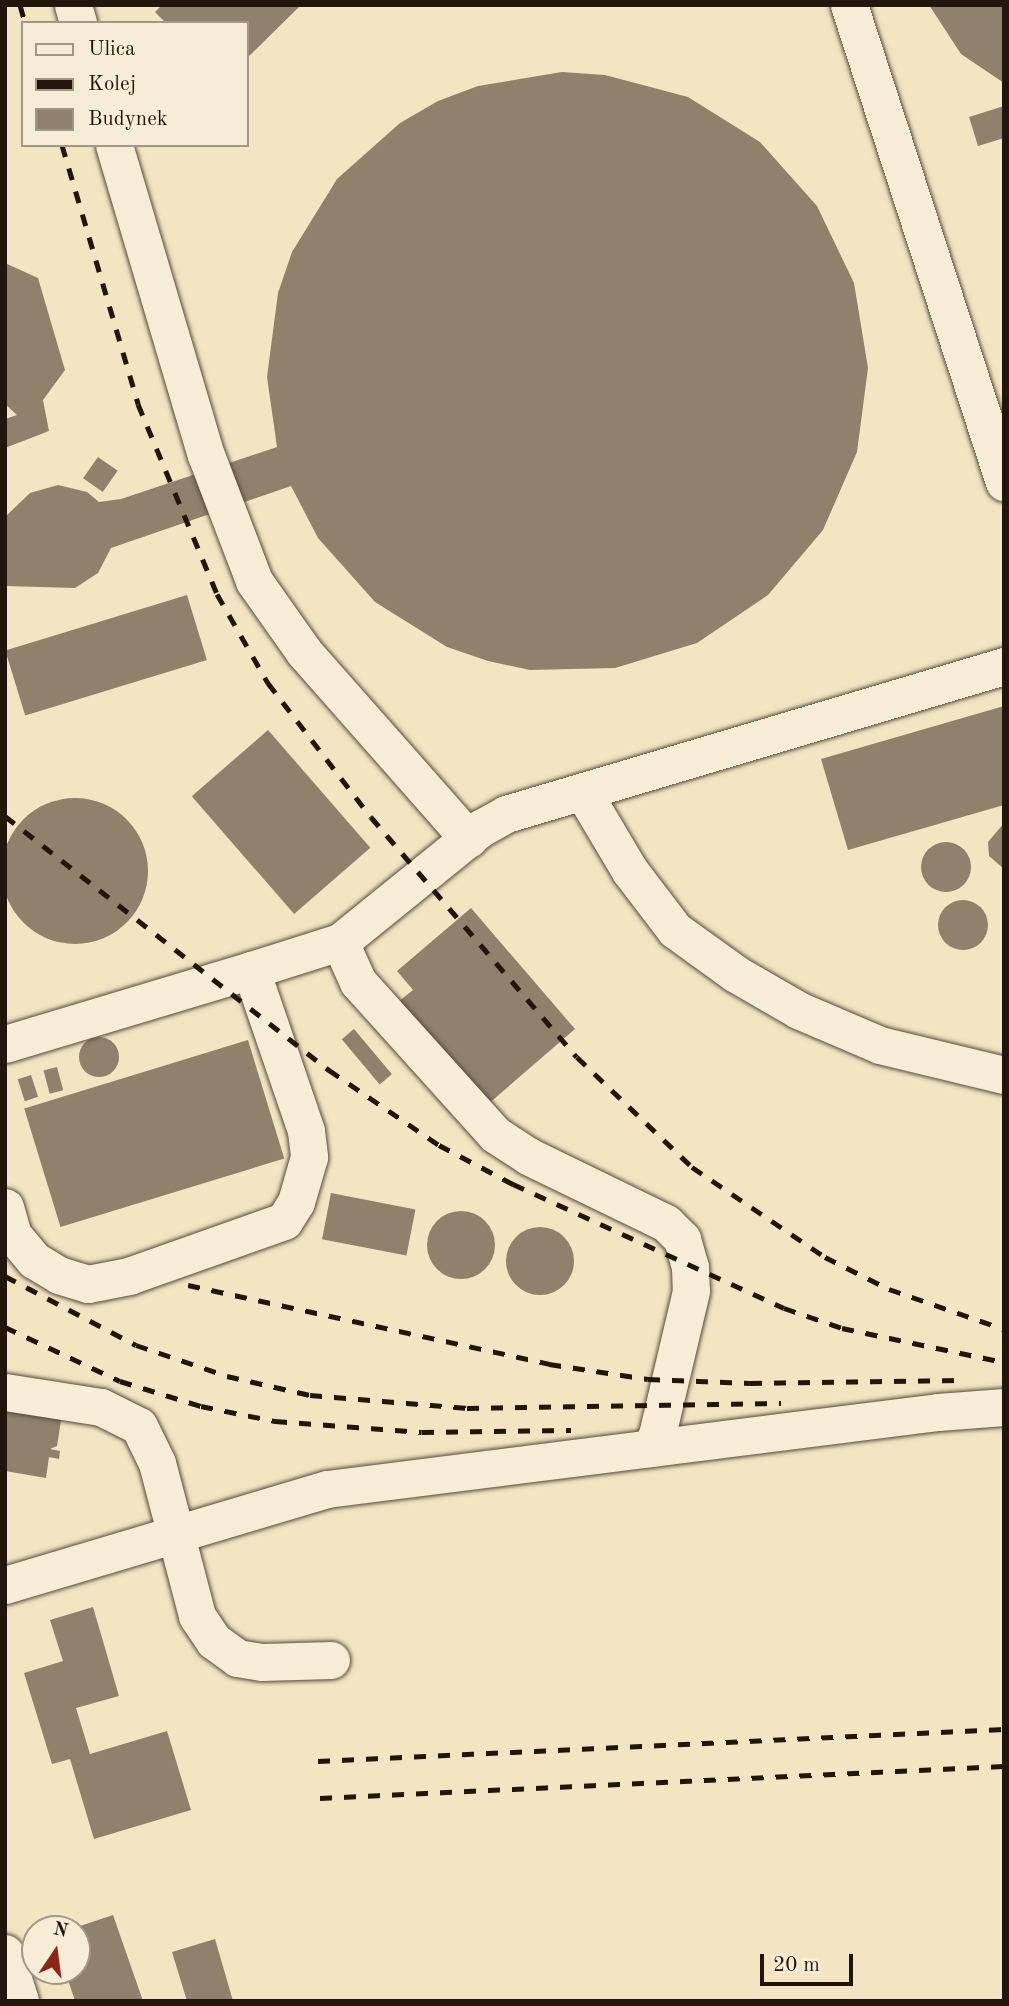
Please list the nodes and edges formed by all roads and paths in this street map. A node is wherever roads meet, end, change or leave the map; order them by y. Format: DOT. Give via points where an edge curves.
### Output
graph roads {
  1 [pos="849,5"];
  2 [pos="115,147"];
  3 [pos="1004,482"];
  4 [pos="1004,666"];
  5 [pos="583,792"];
  6 [pos="469,839"];
  7 [pos="340,942"];
  8 [pos="251,970"];
  9 [pos="5,1044"];
  10 [pos="1004,1075"];
  11 [pos="5,1207"];
  12 [pos="5,1392"];
  13 [pos="1004,1407"];
  14 [pos="650,1448"];
  15 [pos="177,1532"];
  16 [pos="5,1585"];
  17 [pos="331,1660"];
  18 [pos="5,1953"];
  19 [pos="20,2001"];
  1 -- 3 [label="lane"];
  2 -- 6 [label="lane" via="206,455 254,581 304,652"];
  4 -- 5 [label="lane"];
  5 -- 6 [label="lane" via="506,814"];
  5 -- 10 [label="lane" via="630,871 675,930 736,974 798,1010 880,1045"];
  6 -- 7 [label="lane"];
  7 -- 8 [label="lane"];
  7 -- 14 [label="lane" via="358,982 496,1135 528,1156 666,1223 682,1239 691,1267 691,1291 660,1427"];
  8 -- 9 [label="lane"];
  8 -- 11 [label="lane" via="306,1130 309,1157 296,1202 284,1221 130,1276 88,1284 59,1275 34,1260 13,1235"];
  12 -- 15 [label="lane" via="100,1407 139,1426 157,1463"];
  13 -- 14 [label="lane"];
  14 -- 15 [label="lane" via="327,1489"];
  15 -- 16 [label="lane"];
  15 -- 17 [label="lane" via="197,1616 214,1642 237,1658 262,1662"];
  18 -- 19 [label="lane"];
}
